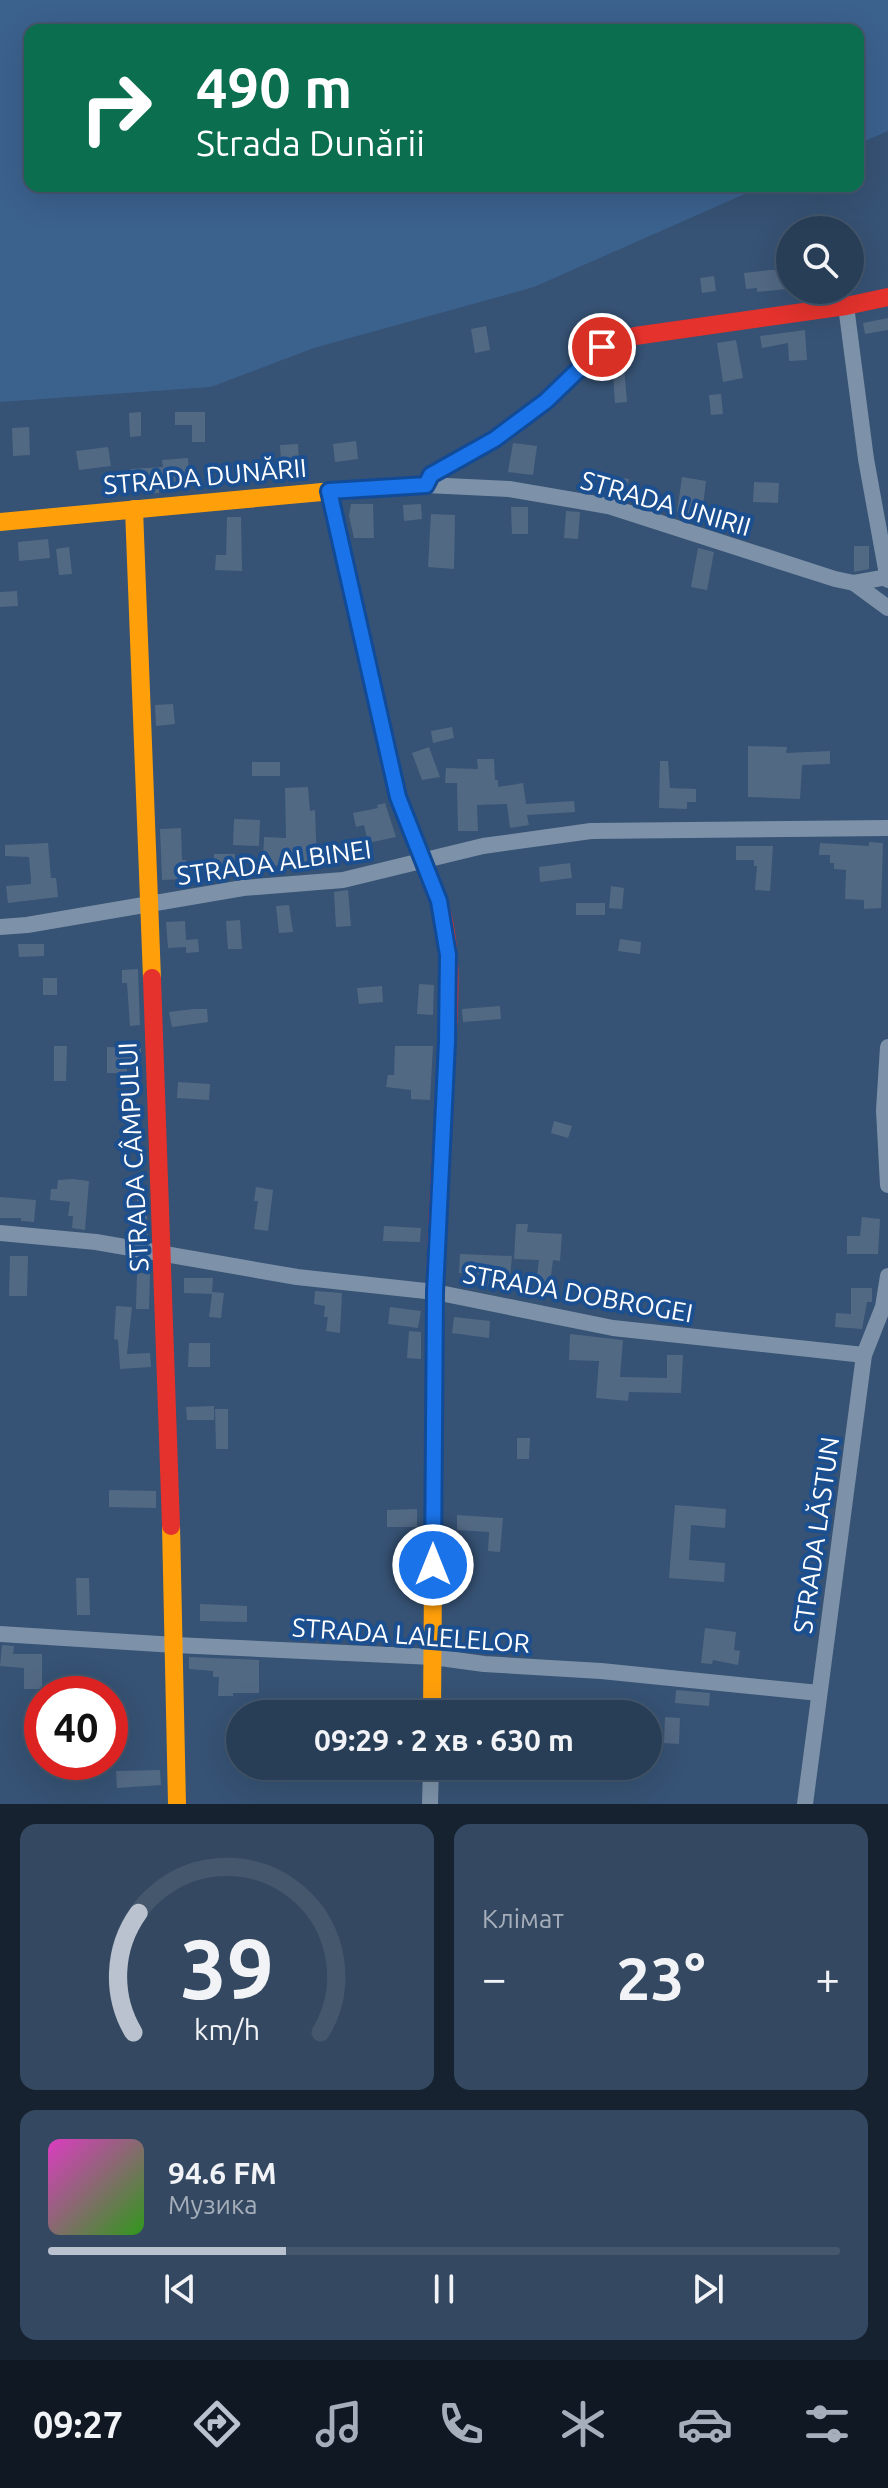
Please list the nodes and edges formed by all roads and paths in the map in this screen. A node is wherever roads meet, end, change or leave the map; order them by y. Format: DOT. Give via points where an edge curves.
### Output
graph roads {
  1 [pos="888,297"];
  2 [pos="846,306"];
  3 [pos="426,485"];
  4 [pos="329,491"];
  5 [pos="134,509"];
  6 [pos="0,522"];
  7 [pos="888,578"];
  8 [pos="854,583"];
  9 [pos="888,608"];
  10 [pos="888,828"];
  11 [pos="424,862"];
  12 [pos="148,904"];
  13 [pos="0,927"];
  14 [pos="888,1047"];
  15 [pos="888,1185"];
  16 [pos="0,1233"];
  17 [pos="164,1253"];
  18 [pos="888,1276"];
  19 [pos="435,1292"];
  20 [pos="864,1355"];
  21 [pos="0,1634"];
  22 [pos="175,1645"];
  23 [pos="433,1657"];
  24 [pos="819,1693"];
  25 [pos="432,1700"];
  26 [pos="431,1780"];
  27 [pos="177,1804"];
  28 [pos="430,1804"];
  29 [pos="805,1804"];
  1 -- 2 [label="street"];
  2 -- 3 [label="street" via="635,336 602,347 546,401 495,439 431,475"];
  2 -- 7 [label="street"];
  3 -- 4 [label="street, STRADA DUNĂRII"];
  3 -- 8 [label="street, STRADA UNIRII" via="509,489 608,506"];
  4 -- 5 [label="street, STRADA DUNĂRII"];
  4 -- 11 [label="street" via="398,797"];
  5 -- 6 [label="street, STRADA DUNĂRII"];
  5 -- 12 [label="street, STRADA CÂMPULUI"];
  7 -- 8 [label="street, STRADA UNIRII"];
  8 -- 9 [label="street"];
  10 -- 11 [label="street, STRADA ALBINEI" via="591,831 483,846"];
  11 -- 12 [label="street, STRADA ALBINEI" via="343,880 243,888"];
  11 -- 19 [label="street" via="439,901 448,955"];
  12 -- 13 [label="street, STRADA ALBINEI"];
  12 -- 17 [label="street, STRADA CÂMPULUI"];
  14 -- 15 [label="street"];
  16 -- 17 [label="street, STRADA DOBROGEI"];
  17 -- 19 [label="street, STRADA DOBROGEI" via="297,1277"];
  17 -- 22 [label="street, STRADA CÂMPULUI"];
  18 -- 20 [label="street, STRADA LĂSTUN" via="883,1307"];
  19 -- 20 [label="street, STRADA DOBROGEI" via="613,1328"];
  19 -- 23 [label="street"];
  20 -- 24 [label="street, STRADA LĂSTUN"];
  21 -- 22 [label="street, STRADA LALELELOR"];
  22 -- 23 [label="street, STRADA LALELELOR"];
  22 -- 27 [label="street, STRADA CÂMPULUI"];
  23 -- 24 [label="street, STRADA LALELELOR"];
  23 -- 25 [label="street"];
  24 -- 29 [label="street, STRADA LĂSTUN"];
  26 -- 28 [label="street"];
}
